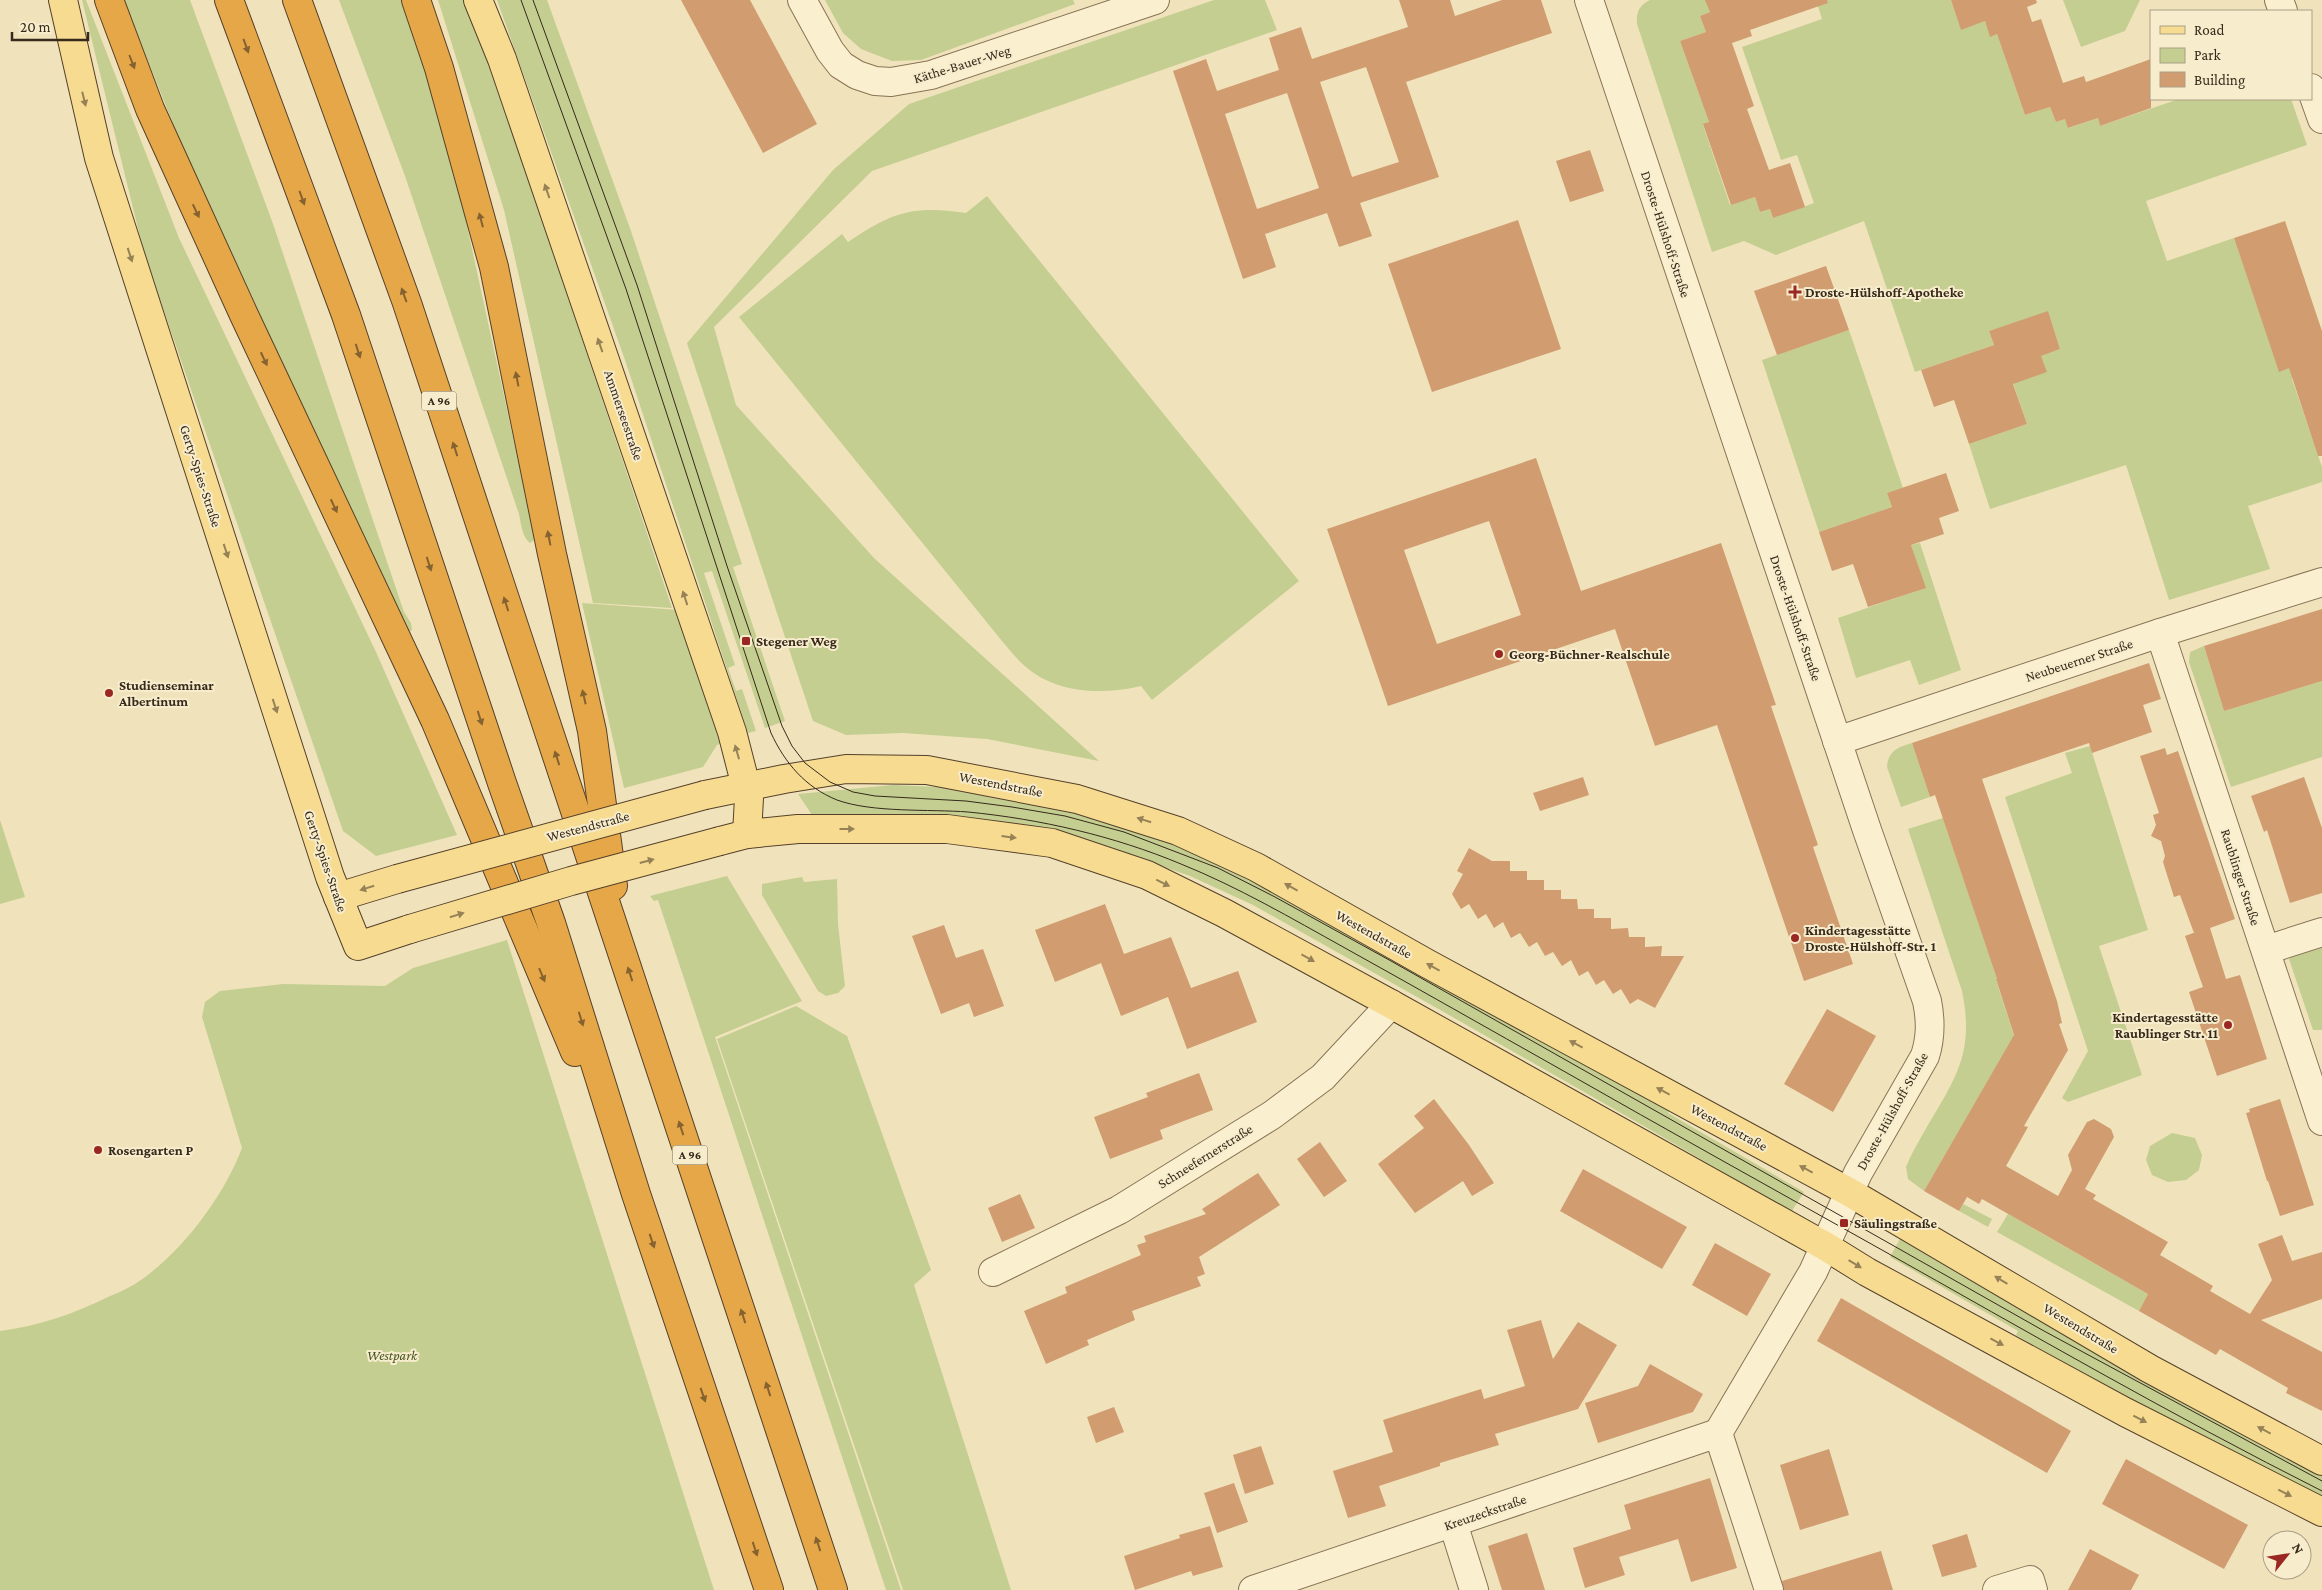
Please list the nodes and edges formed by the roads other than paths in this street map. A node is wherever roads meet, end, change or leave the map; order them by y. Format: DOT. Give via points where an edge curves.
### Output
graph roads {
  1 [pos="62,0"];
  2 [pos="109,0"];
  3 [pos="229,0"];
  4 [pos="297,0"];
  5 [pos="416,0"];
  6 [pos="478,0"];
  7 [pos="802,0"];
  8 [pos="1155,0"];
  9 [pos="1589,0"];
  10 [pos="2312,91"];
  11 [pos="2322,119"];
  12 [pos="2322,582"];
  13 [pos="2160,633"];
  14 [pos="1836,741"];
  15 [pos="746,787"];
  16 [pos="747,834"];
  17 [pos="338,897"];
  18 [pos="2322,932"];
  19 [pos="621,948"];
  20 [pos="2266,950"];
  21 [pos="1392,1004"];
  22 [pos="2311,1052"];
  23 [pos="2322,1121"];
  24 [pos="1849,1192"];
  25 [pos="636,1194"];
  26 [pos="1830,1235"];
  27 [pos="993,1272"];
  28 [pos="1718,1433"];
  29 [pos="2322,1461"];
  30 [pos="2322,1512"];
  31 [pos="1453,1523"];
  32 [pos="2032,1585"];
  33 [pos="769,1590"];
  34 [pos="833,1590"];
  35 [pos="1253,1590"];
  36 [pos="1474,1590"];
  37 [pos="1769,1590"];
  38 [pos="1997,1590"];
  1 -- 17 [label="main road, Gerty-Spies-Straße, one-way" via="99,158"];
  2 -- 25 [label="highway, one-way" via="150,109 434,720"];
  3 -- 25 [label="highway, one-way" via="346,315 551,923"];
  19 -- 4 [label="highway, A 96, one-way" via="407,303"];
  19 -- 5 [label="highway, one-way" via="592,731 552,554 494,267 439,68"];
  15 -- 6 [label="main road, Ammerseestraße, one-way" via="732,732 502,58"];
  7 -- 8 [label="street, Käthe-Bauer-Weg" via="830,52 842,65 874,81 891,82 932,75"];
  9 -- 14 [label="street, Droste-Hülshoff-Straße"];
  10 -- 11 [label="street"];
  12 -- 13 [label="street, Neubeuerner Straße"];
  13 -- 14 [label="street, Neubeuerner Straße"];
  13 -- 20 [label="street, Raublinger Straße"];
  14 -- 24 [label="street, Droste-Hülshoff-Straße" via="1927,1001 1931,1030 1918,1071"];
  15 -- 16 [label="main road, Ammerseestraße" via="749,798"];
  15 -- 17 [label="main road, Westendstraße, one-way, bridge" via="705,795"];
  24 -- 15 [label="main road, Westendstraße, one-way" via="1256,867 1178,830 1077,799 927,770 846,769"];
  17 -- 16 [label="main road, Gerty-Spies-Straße, one-way, bridge" via="358,946 571,881"];
  16 -- 21 [label="main road, one-way" via="816,829 947,829 1052,843 1147,876 1224,912"];
  18 -- 20 [label="street"];
  34 -- 19 [label="highway, A 96, one-way"];
  20 -- 22 [label="street, Raublinger Straße"];
  21 -- 26 [label="main road"];
  21 -- 27 [label="street, Schneefernerstraße" via="1323,1077 1272,1115 1119,1210"];
  22 -- 23 [label="street, Raublinger Straße"];
  24 -- 26 [label="street, Droste-Hülshoff-Straße"];
  29 -- 24 [label="main road, Westendstraße, one-way" via="2150,1369"];
  25 -- 33 [label="highway, one-way"];
  26 -- 28 [label="street" via="1812,1272"];
  26 -- 30 [label="main road, one-way" via="1867,1272 2125,1412"];
  28 -- 31 [label="street, Kreuzeckstraße"];
  28 -- 37 [label="street"];
  31 -- 35 [label="street, Kreuzeckstraße"];
  31 -- 36 [label="street"];
  32 -- 38 [label="street"];
}
